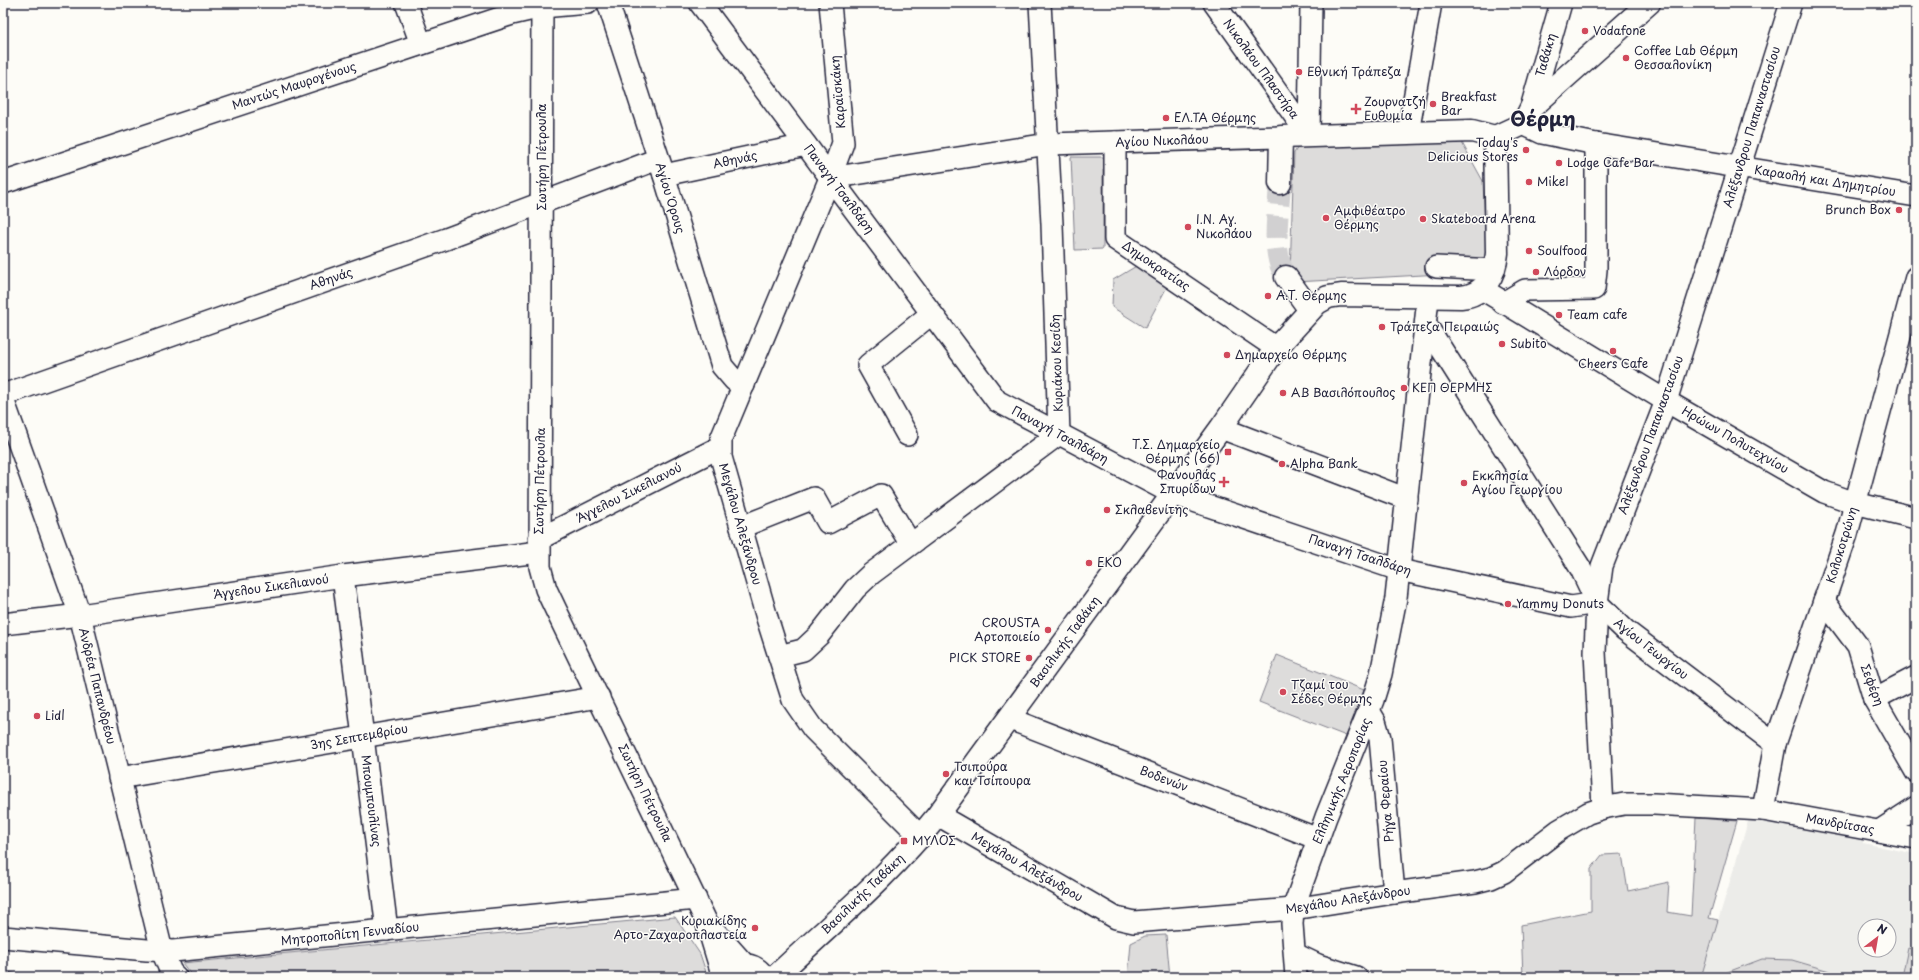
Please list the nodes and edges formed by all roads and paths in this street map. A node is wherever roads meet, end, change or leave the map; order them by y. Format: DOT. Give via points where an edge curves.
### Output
graph roads {
  1 [pos="406,3"];
  2 [pos="588,3"];
  3 [pos="608,3"];
  4 [pos="700,3"];
  5 [pos="830,3"];
  6 [pos="1040,3"];
  7 [pos="1214,3"];
  8 [pos="1311,3"];
  9 [pos="1431,3"];
  10 [pos="1561,3"];
  11 [pos="1649,3"];
  12 [pos="1791,3"];
  13 [pos="542,5"];
  14 [pos="421,44"];
  15 [pos="1527,116"];
  16 [pos="1408,133"];
  17 [pos="1309,136"];
  18 [pos="1281,137"];
  19 [pos="1494,137"];
  20 [pos="1115,142"];
  21 [pos="1048,144"];
  22 [pos="1596,144"];
  23 [pos="806,145"];
  24 [pos="661,167"];
  25 [pos="1740,167"];
  26 [pos="830,178"];
  27 [pos="3,183"];
  28 [pos="1280,183"];
  29 [pos="1916,196"];
  30 [pos="542,204"];
  31 [pos="1436,267"];
  32 [pos="1494,270"];
  33 [pos="1286,277"];
  34 [pos="1916,277"];
  35 [pos="1482,289"];
  36 [pos="1428,298"];
  37 [pos="1504,303"];
  38 [pos="1310,310"];
  39 [pos="931,314"];
  40 [pos="1427,326"];
  41 [pos="1276,348"];
  42 [pos="744,385"];
  43 [pos="3,395"];
  44 [pos="3,399"];
  45 [pos="1666,401"];
  46 [pos="1221,428"];
  47 [pos="1059,434"];
  48 [pos="907,435"];
  49 [pos="720,448"];
  50 [pos="1173,494"];
  51 [pos="1407,499"];
  52 [pos="1855,503"];
  53 [pos="1916,518"];
  54 [pos="741,526"];
  55 [pos="910,543"];
  56 [pos="539,546"];
  57 [pos="1399,570"];
  58 [pos="343,576"];
  59 [pos="1824,601"];
  60 [pos="1597,603"];
  61 [pos="80,615"];
  62 [pos="3,624"];
  63 [pos="779,656"];
  64 [pos="1916,677"];
  65 [pos="599,697"];
  66 [pos="1874,698"];
  67 [pos="1369,711"];
  68 [pos="1010,719"];
  69 [pos="363,737"];
  70 [pos="1775,744"];
  71 [pos="1916,772"];
  72 [pos="119,778"];
  73 [pos="1916,807"];
  74 [pos="1603,808"];
  75 [pos="1764,810"];
  76 [pos="938,815"];
  77 [pos="1879,831"];
  78 [pos="921,837"];
  79 [pos="1916,838"];
  80 [pos="1318,840"];
  81 [pos="1394,893"];
  82 [pos="696,899"];
  83 [pos="1293,909"];
  84 [pos="706,921"];
  85 [pos="387,930"];
  86 [pos="3,937"];
  87 [pos="162,951"];
  88 [pos="1294,954"];
  89 [pos="798,955"];
  90 [pos="754,969"];
  91 [pos="176,977"];
  92 [pos="723,977"];
  93 [pos="775,977"];
  94 [pos="1296,977"];
  95 [pos="1356,977"];
  1 -- 14 [label="street"];
  2 -- 13 [label="street, Μαντώς Μαυρογένους"];
  3 -- 24 [label="street, Αγίου Όρους"];
  4 -- 23 [label="street, Παναγή Τσαλδάρη"];
  5 -- 26 [label="street, Καραϊσκάκη" via="843,144"];
  6 -- 21 [label="street, Κυριάκου Κεσίδη"];
  7 -- 17 [label="street, Νικολάου Πλαστήρα"];
  8 -- 17 [label="street"];
  9 -- 16 [label="street"];
  10 -- 15 [label="street, Ταβάκη"];
  11 -- 15 [label="main road"];
  12 -- 25 [label="street, Αλέξανδρου Παπαναστασίου"];
  13 -- 14 [label="street, Μαντώς Μαυρογένους"];
  13 -- 30 [label="street, Σωτήρη Πέτρουλα"];
  14 -- 27 [label="street, Μαντώς Μαυρογένους"];
  15 -- 19 [label="main road"];
  15 -- 22 [label="street, Καραολή και Δημητρίου" via="1542,133"];
  16 -- 17 [label="main road, Αγίου Νικολάου"];
  16 -- 19 [label="main road, Αγίου Νικολάου" via="1472,131"];
  17 -- 18 [label="main road, Αγίου Νικολάου"];
  18 -- 20 [label="street, Αγίου Νικολάου"];
  18 -- 28 [label="main road"];
  19 -- 32 [label="main road" via="1497,250"];
  20 -- 21 [label="street, Αγίου Νικολάου"];
  20 -- 41 [label="street, Δημοκρατίας" via="1115,239"];
  21 -- 26 [label="street, Αγίου Νικολάου"];
  21 -- 47 [label="street, Κυριάκου Κεσίδη"];
  22 -- 25 [label="street, Καραολή και Δημητρίου"];
  22 -- 37 [label="street" via="1594,289 1525,290"];
  23 -- 24 [label="street, Αθηνάς"];
  23 -- 26 [label="street, Παναγή Τσαλδάρη"];
  24 -- 30 [label="street, Αθηνάς"];
  24 -- 42 [label="street, Αγίου Όρους" via="722,366 731,377"];
  25 -- 29 [label="street, Καραολή και Δημητρίου"];
  25 -- 45 [label="street, Αλέξανδρου Παπαναστασίου"];
  26 -- 39 [label="street, Παναγή Τσαλδάρη"];
  26 -- 42 [label="street, Μεγάλου Αλεξάνδρου"];
  30 -- 43 [label="street, Αθηνάς"];
  30 -- 56 [label="street, Σωτήρη Πέτρουλα"];
  31 -- 32 [label="street"];
  32 -- 35 [label="main road"];
  33 -- 38 [label="main road"];
  34 -- 52 [label="street, Κολοκοτρώνη"];
  35 -- 36 [label="main road, Βασιλικής Ταβάκη" via="1466,297"];
  35 -- 37 [label="street, Ηρώων Πολυτεχνίου"];
  36 -- 38 [label="main road, Βασιλικής Ταβάκη" via="1335,295 1322,300"];
  36 -- 40 [label="street, Ελληνικής Αεροπορίας"];
  37 -- 45 [label="street, Ηρώων Πολυτεχνίου"];
  38 -- 41 [label="main road, Βασιλικής Ταβάκη"];
  39 -- 47 [label="street, Παναγή Τσαλδάρη" via="996,401"];
  39 -- 48 [label="street" via="868,365"];
  40 -- 51 [label="street, Ελληνικής Αεροπορίας"];
  40 -- 60 [label="street, Αγίου Γεωργίου" via="1581,569"];
  41 -- 46 [label="main road, Βασιλικής Ταβάκη"];
  42 -- 49 [label="street, Μεγάλου Αλεξάνδρου" via="720,439"];
  44 -- 61 [label="street, Ανδρέα Παπανδρέου"];
  45 -- 52 [label="street, Ηρώων Πολυτεχνίου" via="1824,492"];
  45 -- 60 [label="street, Αλέξανδρου Παπαναστασίου" via="1602,566"];
  46 -- 50 [label="main road, Βασιλικής Ταβάκη"];
  46 -- 51 [label="street"];
  47 -- 50 [label="street, Παναγή Τσαλδάρη"];
  47 -- 55 [label="street"];
  49 -- 54 [label="street, Μεγάλου Αλεξάνδρου"];
  49 -- 56 [label="street, Άγγελου Σικελιανού"];
  50 -- 57 [label="street, Παναγή Τσαλδάρη"];
  50 -- 68 [label="main road, Βασιλικής Ταβάκη"];
  51 -- 57 [label="street, Ελληνικής Αεροπορίας"];
  52 -- 53 [label="street, Ηρώων Πολυτεχνίου"];
  52 -- 59 [label="street, Κολοκοτρώνη" via="1848,534"];
  54 -- 55 [label="street" via="814,498 828,523 881,495"];
  54 -- 63 [label="street, Μεγάλου Αλεξάνδρου"];
  55 -- 63 [label="street" via="855,589 819,635 803,650"];
  56 -- 58 [label="street, Άγγελου Σικελιανού"];
  56 -- 65 [label="street, Σωτήρη Πέτρουλα" via="540,567 546,589"];
  57 -- 60 [label="street, Παναγή Τσαλδάρη" via="1570,607"];
  57 -- 67 [label="street, Ελληνικής Αεροπορίας" via="1389,637"];
  58 -- 61 [label="street, Άγγελου Σικελιανού"];
  58 -- 69 [label="street, Μπουμπουλίνας"];
  59 -- 66 [label="street, Σεφέρη" via="1858,646"];
  59 -- 70 [label="street, Κολοκοτρώνη"];
  60 -- 70 [label="street, Αγίου Γεωργίου" via="1625,630"];
  60 -- 74 [label="street, Αλέξανδρου Παπαναστασίου" via="1595,652"];
  61 -- 62 [label="street, Άγγελου Σικελιανού"];
  61 -- 72 [label="street, Ανδρέα Παπανδρέου"];
  63 -- 78 [label="street, Μεγάλου Αλεξάνδρου" via="793,700 813,729"];
  64 -- 66 [label="street"];
  65 -- 69 [label="street, 3ης Σεπτεμβρίου"];
  65 -- 82 [label="street, Σωτήρη Πέτρουλα"];
  66 -- 71 [label="street, Σεφέρη"];
  67 -- 80 [label="street, Ελληνικής Αεροπορίας"];
  67 -- 81 [label="street, Ρήγα Φεραίου" via="1380,738"];
  68 -- 76 [label="main road, Βασιλικής Ταβάκη"];
  68 -- 80 [label="street, Βοδενών"];
  69 -- 72 [label="street, 3ης Σεπτεμβρίου"];
  69 -- 85 [label="street, Μπουμπουλίνας"];
  70 -- 75 [label="street, Κολοκοτρώνη"];
  72 -- 87 [label="street, Ανδρέα Παπανδρέου"];
  73 -- 77 [label="street"];
  74 -- 75 [label="street, Μεγάλου Αλεξάνδρου" via="1624,804 1654,804"];
  74 -- 81 [label="street, Μεγάλου Αλεξάνδρου" via="1588,813 1559,830 1512,867 1491,878"];
  75 -- 77 [label="street, Μανδρίτσας"];
  76 -- 78 [label="main road, Βασιλικής Ταβάκη"];
  76 -- 83 [label="street, Μεγάλου Αλεξάνδρου" via="1116,918 1147,922"];
  77 -- 79 [label="street, Μανδρίτσας"];
  78 -- 89 [label="main road, Βασιλικής Ταβάκη" via="874,886"];
  80 -- 83 [label="street, Ελληνικής Αεροπορίας"];
  81 -- 83 [label="street, Μεγάλου Αλεξάνδρου"];
  82 -- 84 [label="street, Σωτήρη Πέτρουλα"];
  82 -- 85 [label="street, Μητροπολίτη Γενναδίου"];
  83 -- 88 [label="street, Ελληνικής Αεροπορίας"];
  84 -- 90 [label="street, Σωτήρη Πέτρουλα"];
  84 -- 92 [label="street, Σωτήρη Πέτρουλα"];
  85 -- 87 [label="street, Μητροπολίτη Γενναδίου" via="216,948"];
  86 -- 87 [label="street, Μητροπολίτη Γενναδίου"];
  87 -- 91 [label="street, Ανδρέα Παπανδρέου" via="171,972"];
  88 -- 94 [label="street, Ελληνικής Αεροπορίας"];
  88 -- 95 [label="street"];
  89 -- 90 [label="main road, Βασιλικής Ταβάκη" via="777,966"];
  89 -- 93 [label="main road, Βασιλικής Ταβάκη"];
  90 -- 92 [label="main road" via="732,968"];
}
